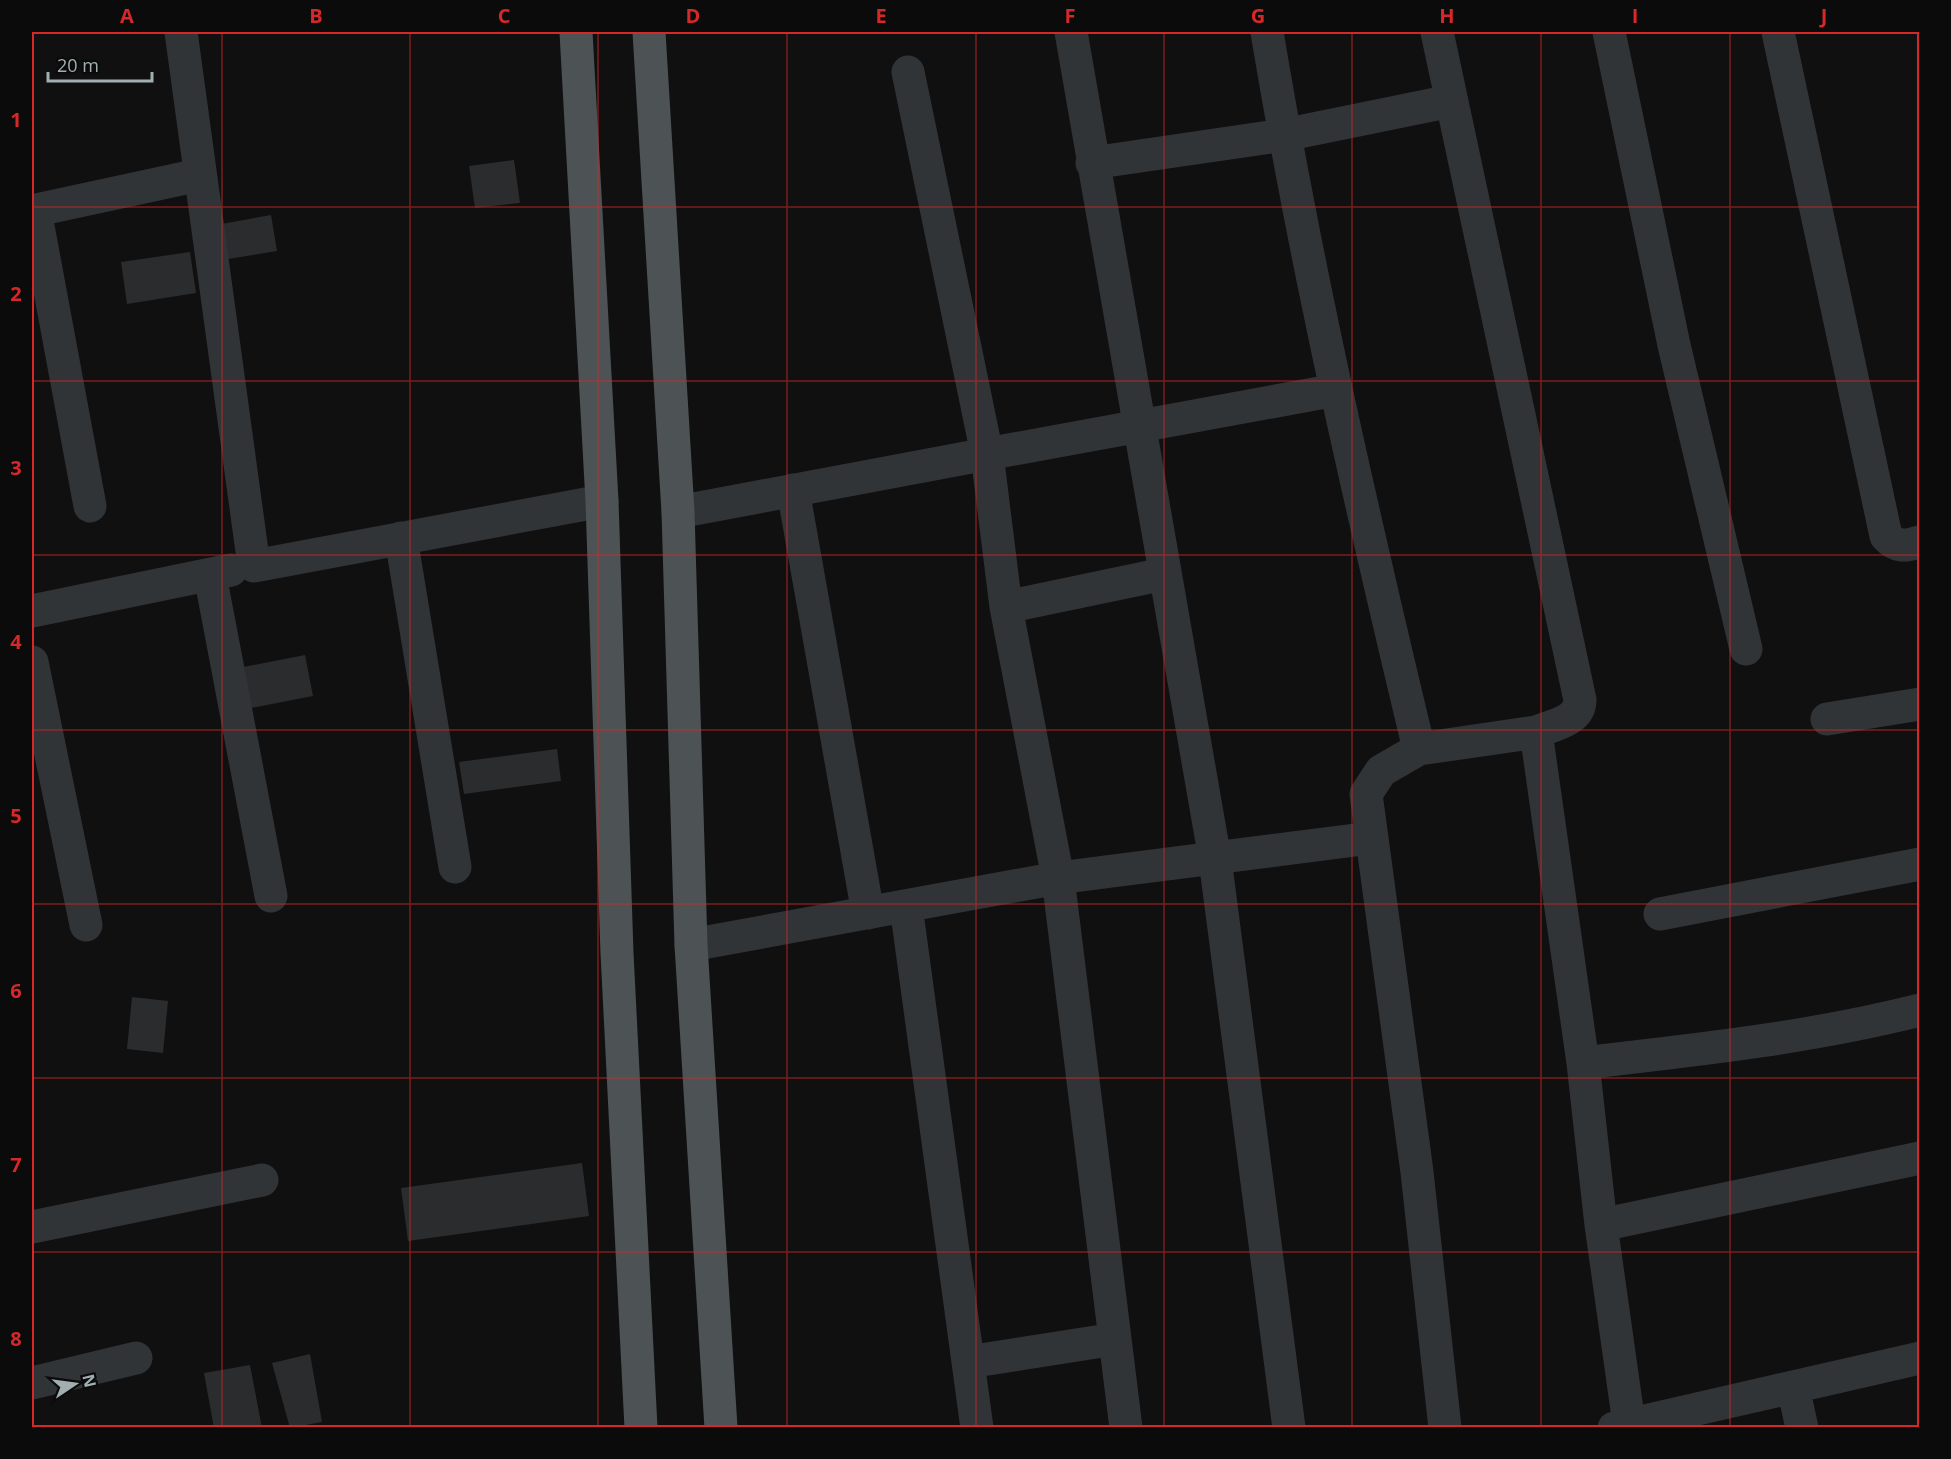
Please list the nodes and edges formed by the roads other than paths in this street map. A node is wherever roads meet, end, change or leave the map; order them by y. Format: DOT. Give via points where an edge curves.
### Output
graph roads {
  1 [pos="181,32"];
  2 [pos="576,32"];
  3 [pos="649,32"];
  4 [pos="1071,32"];
  5 [pos="1267,32"];
  6 [pos="1437,32"];
  7 [pos="1609,32"];
  8 [pos="1778,32"];
  9 [pos="908,72"];
  10 [pos="1451,101"];
  11 [pos="1284,135"];
  12 [pos="1092,163"];
  13 [pos="199,175"];
  14 [pos="33,211"];
  15 [pos="1336,390"];
  16 [pos="1138,427"];
  17 [pos="987,454"];
  18 [pos="793,490"];
  19 [pos="602,501"];
  20 [pos="90,506"];
  21 [pos="678,512"];
  22 [pos="401,538"];
  23 [pos="1920,542"];
  24 [pos="254,566"];
  25 [pos="1164,574"];
  26 [pos="210,575"];
  27 [pos="1006,607"];
  28 [pos="32,611"];
  29 [pos="1746,649"];
  30 [pos="32,662"];
  31 [pos="1920,704"];
  32 [pos="1827,719"];
  33 [pos="1536,732"];
  34 [pos="1419,749"];
  35 [pos="1371,838"];
  36 [pos="1215,859"];
  37 [pos="1920,864"];
  38 [pos="456,867"];
  39 [pos="1058,878"];
  40 [pos="271,896"];
  41 [pos="906,906"];
  42 [pos="868,913"];
  43 [pos="1660,914"];
  44 [pos="86,925"];
  45 [pos="692,945"];
  46 [pos="1920,1010"];
  47 [pos="1583,1063"];
  48 [pos="1920,1158"];
  49 [pos="262,1180"];
  50 [pos="1601,1225"];
  51 [pos="32,1227"];
  52 [pos="1115,1339"];
  53 [pos="136,1358"];
  54 [pos="1920,1358"];
  55 [pos="968,1362"];
  56 [pos="32,1383"];
  57 [pos="1793,1387"];
  58 [pos="1621,1426"];
  59 [pos="641,1428"];
  60 [pos="721,1428"];
  61 [pos="977,1428"];
  62 [pos="1126,1428"];
  63 [pos="1289,1428"];
  64 [pos="1445,1428"];
  65 [pos="1802,1428"];
  1 -- 13 [label="street"];
  2 -- 19 [label="main road"];
  3 -- 21 [label="main road"];
  4 -- 12 [label="street"];
  5 -- 11 [label="street"];
  6 -- 10 [label="street"];
  7 -- 29 [label="street" via="1674,345"];
  8 -- 23 [label="street" via="1886,536 1902,546"];
  9 -- 17 [label="street"];
  10 -- 11 [label="street"];
  10 -- 33 [label="street" via="1580,700 1575,716"];
  11 -- 12 [label="street"];
  11 -- 15 [label="street"];
  12 -- 16 [label="street"];
  13 -- 14 [label="street"];
  13 -- 24 [label="street"];
  14 -- 20 [label="street"];
  15 -- 16 [label="street"];
  15 -- 34 [label="street"];
  16 -- 17 [label="street"];
  16 -- 25 [label="street"];
  17 -- 18 [label="street"];
  17 -- 27 [label="street"];
  18 -- 21 [label="street"];
  18 -- 42 [label="street"];
  19 -- 22 [label="street"];
  19 -- 59 [label="main road" via="617,953"];
  21 -- 45 [label="main road"];
  22 -- 24 [label="street"];
  22 -- 38 [label="street"];
  24 -- 26 [label="street"];
  25 -- 27 [label="street"];
  25 -- 36 [label="street"];
  26 -- 28 [label="street"];
  26 -- 40 [label="street"];
  27 -- 39 [label="street"];
  30 -- 44 [label="street"];
  31 -- 32 [label="street"];
  33 -- 34 [label="street"];
  33 -- 47 [label="street"];
  34 -- 35 [label="street" via="1381,771 1366,794"];
  35 -- 36 [label="street"];
  35 -- 64 [label="street" via="1417,1172"];
  36 -- 39 [label="street"];
  36 -- 63 [label="street"];
  37 -- 43 [label="street"];
  39 -- 41 [label="street"];
  39 -- 52 [label="street"];
  41 -- 42 [label="street"];
  41 -- 55 [label="street"];
  42 -- 45 [label="street"];
  45 -- 60 [label="main road"];
  46 -- 47 [label="street" via="1726,1047"];
  47 -- 50 [label="street"];
  48 -- 50 [label="street"];
  49 -- 51 [label="street"];
  50 -- 58 [label="street"];
  52 -- 55 [label="street"];
  52 -- 62 [label="street"];
  53 -- 56 [label="street"];
  54 -- 57 [label="street"];
  55 -- 61 [label="street"];
  57 -- 58 [label="street"];
  57 -- 65 [label="street"];
}
